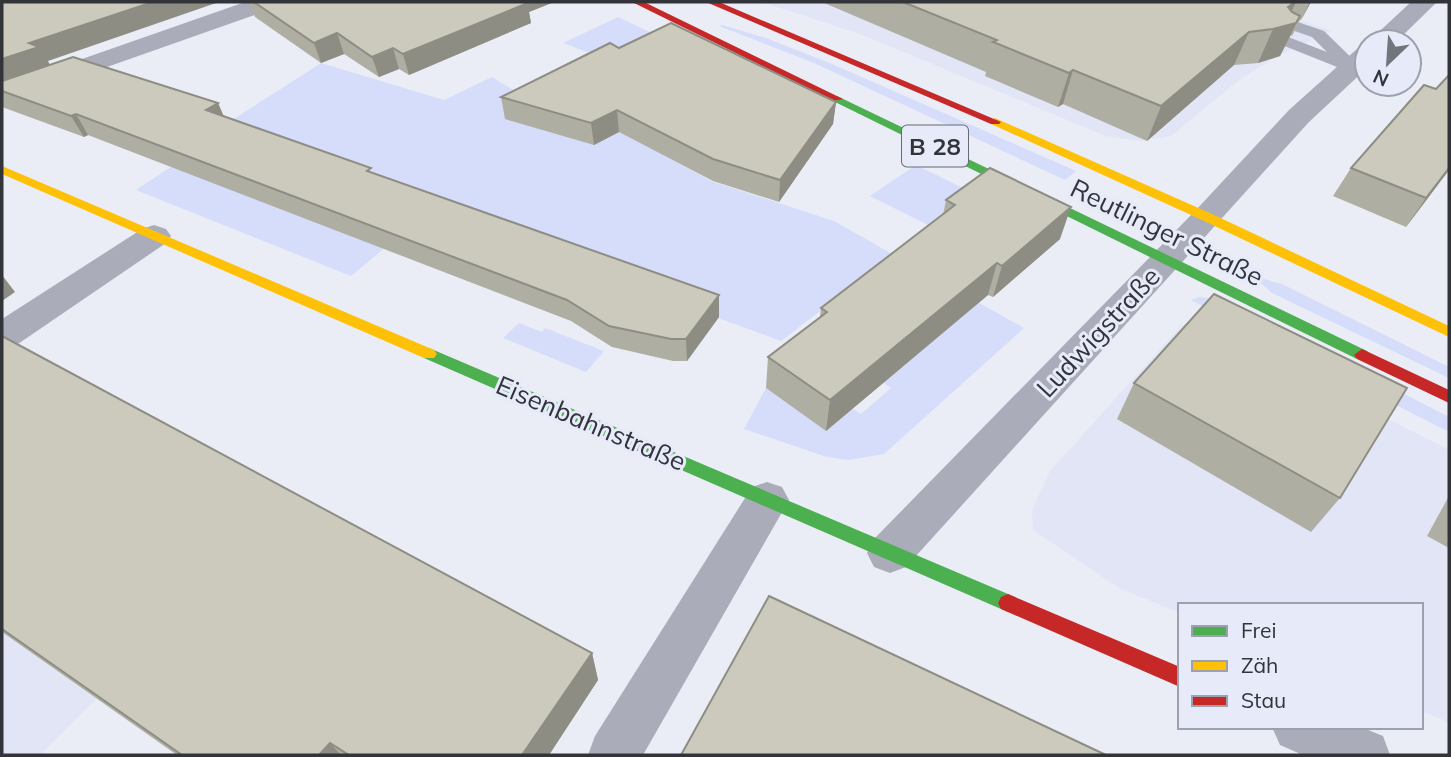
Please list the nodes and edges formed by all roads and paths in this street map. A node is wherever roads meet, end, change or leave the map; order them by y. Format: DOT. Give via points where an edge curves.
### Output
graph roads {
  1 [pos="268,2"];
  2 [pos="637,2"];
  3 [pos="711,2"];
  4 [pos="1424,2"];
  5 [pos="1396,28"];
  6 [pos="1283,31"];
  7 [pos="1353,58"];
  8 [pos="1353,67"];
  9 [pos="2,96"];
  10 [pos="2,170"];
  11 [pos="1207,217"];
  12 [pos="154,236"];
  13 [pos="1167,259"];
  14 [pos="1449,332"];
  15 [pos="2,337"];
  16 [pos="1449,397"];
  17 [pos="767,500"];
  18 [pos="890,552"];
  19 [pos="1178,676"];
  20 [pos="1303,729"];
  21 [pos="614,755"];
  22 [pos="1364,755"];
  1 -- 9 [label="street"];
  2 -- 13 [label="main road, Reutlinger Straße / B 28"];
  3 -- 11 [label="main road, Reutlinger Straße / B 28" via="929,92"];
  4 -- 5 [label="street"];
  6 -- 7 [label="lane"];
  8 -- 11 [label="street, Ludwigstraße" via="1299,116"];
  10 -- 12 [label="main road, Eisenbahnstraße"];
  11 -- 13 [label="street, Ludwigstraße"];
  11 -- 14 [label="main road, Reutlinger Straße / B 28"];
  12 -- 15 [label="street"];
  12 -- 17 [label="main road, Eisenbahnstraße"];
  13 -- 16 [label="main road, Reutlinger Straße / B 28"];
  13 -- 18 [label="street, Ludwigstraße"];
  17 -- 18 [label="main road, Eisenbahnstraße"];
  17 -- 21 [label="street"];
  18 -- 19 [label="main road, Eisenbahnstraße"];
  20 -- 22 [label="street"];
}
